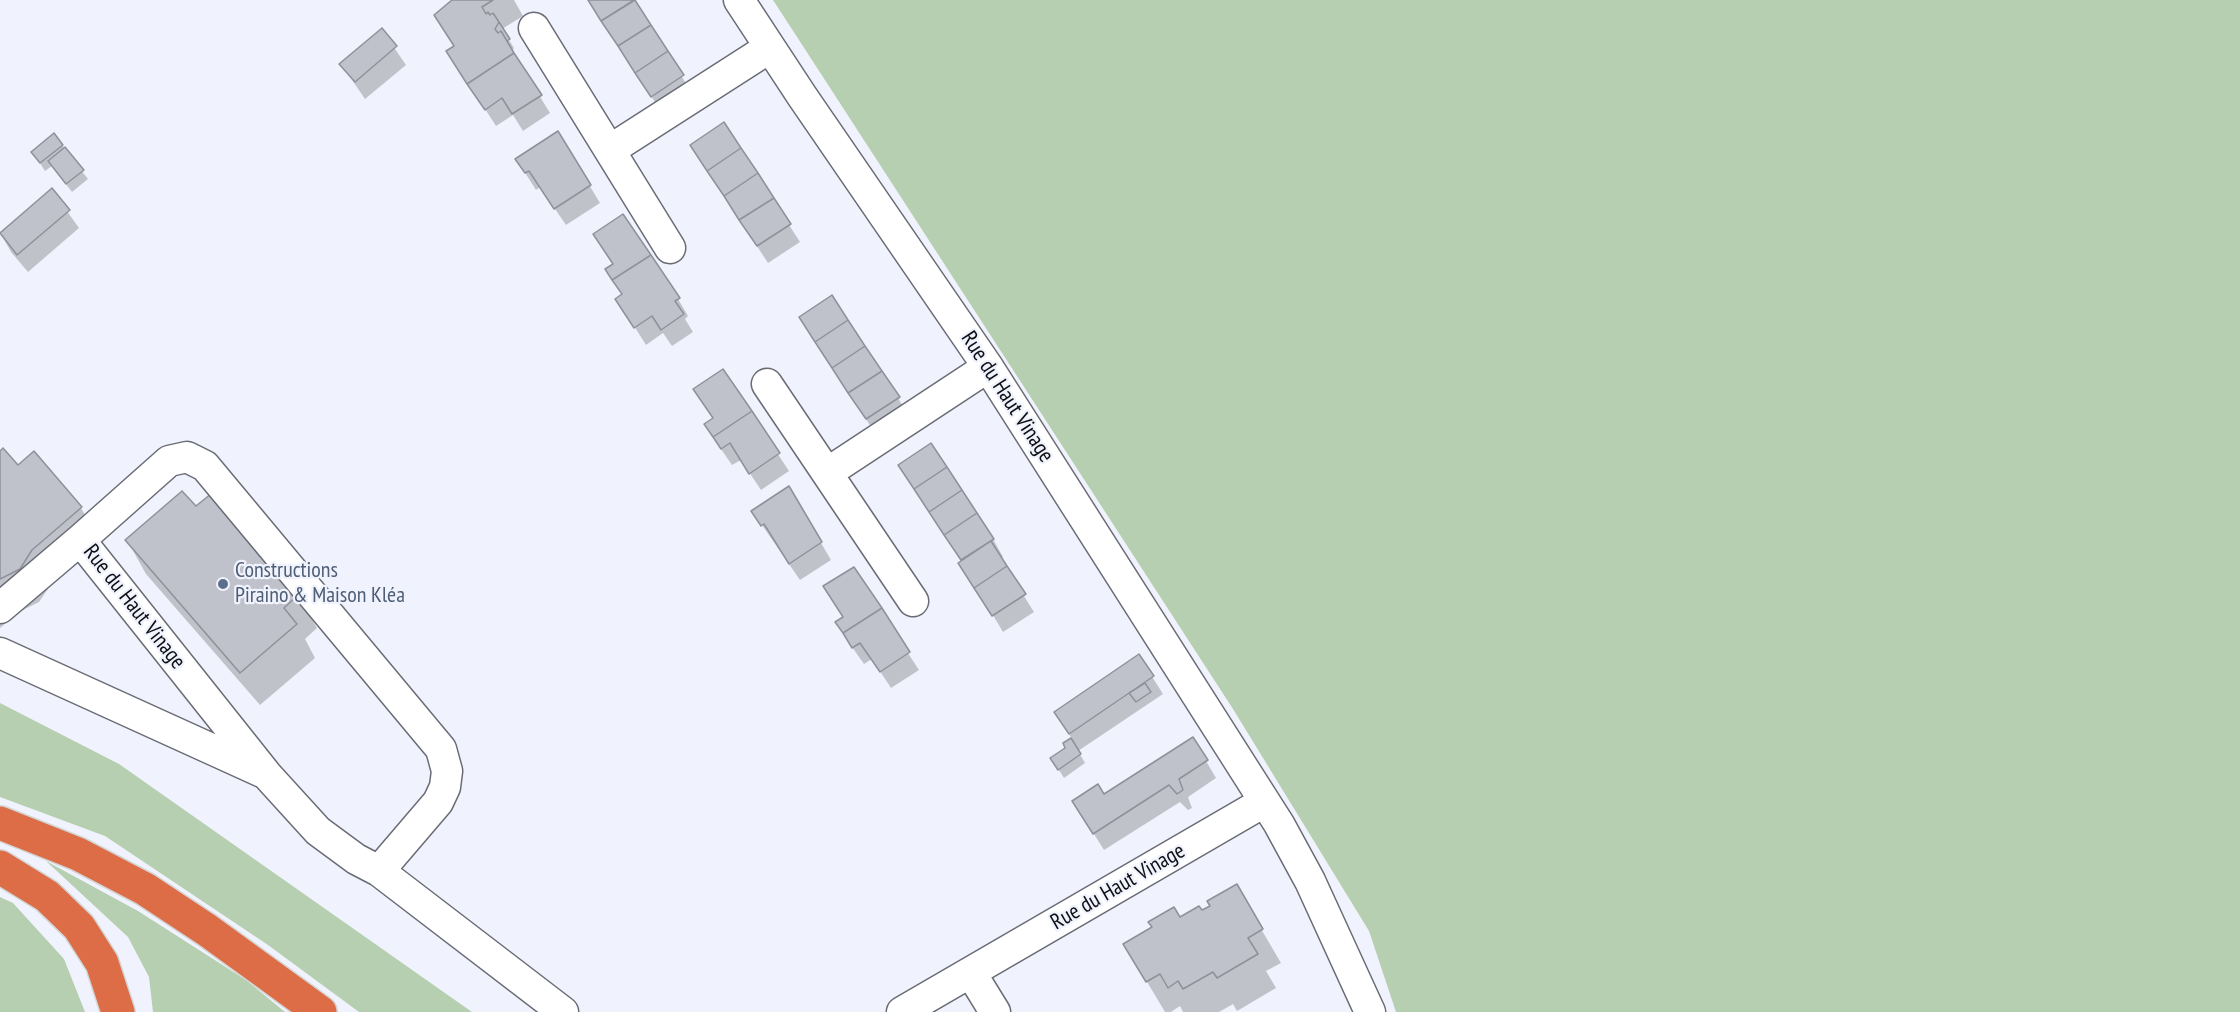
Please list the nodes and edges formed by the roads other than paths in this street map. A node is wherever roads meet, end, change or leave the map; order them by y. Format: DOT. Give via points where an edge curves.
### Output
graph roads {
  1 [pos="739,0"];
  2 [pos="534,28"];
  3 [pos="769,48"];
  4 [pos="610,150"];
  5 [pos="670,248"];
  6 [pos="988,367"];
  7 [pos="767,384"];
  8 [pos="827,473"];
  9 [pos="80,540"];
  10 [pos="913,602"];
  11 [pos="0,608"];
  12 [pos="0,653"];
  13 [pos="267,775"];
  14 [pos="1264,802"];
  15 [pos="0,823"];
  16 [pos="0,867"];
  17 [pos="379,871"];
  18 [pos="971,973"];
  19 [pos="118,1012"];
  20 [pos="320,1012"];
  21 [pos="563,1012"];
  22 [pos="902,1012"];
  23 [pos="995,1012"];
  24 [pos="1370,1012"];
  1 -- 3 [label="street, Rue du Haut Vinage"];
  2 -- 4 [label="street"];
  3 -- 4 [label="street"];
  3 -- 6 [label="street, Rue du Haut Vinage"];
  4 -- 5 [label="street"];
  6 -- 8 [label="street"];
  6 -- 14 [label="street, Rue du Haut Vinage"];
  7 -- 8 [label="street"];
  8 -- 10 [label="street"];
  9 -- 11 [label="street"];
  9 -- 13 [label="street, Rue du Haut Vinage"];
  9 -- 17 [label="street, Rue du Haut Vinage" via="169,461 187,457 205,466 441,749 445,787 438,802"];
  12 -- 13 [label="street"];
  13 -- 17 [label="street, Rue du Haut Vinage" via="318,831"];
  14 -- 18 [label="street, Rue du Haut Vinage"];
  14 -- 24 [label="street, Rue du Haut Vinage" via="1310,881"];
  15 -- 20 [label="highway" via="78,854 146,890"];
  16 -- 19 [label="highway" via="47,896 79,927 102,963"];
  17 -- 21 [label="street, Rue du Haut Vinage"];
  18 -- 22 [label="street, Rue du Haut Vinage"];
  18 -- 23 [label="street"];
}
